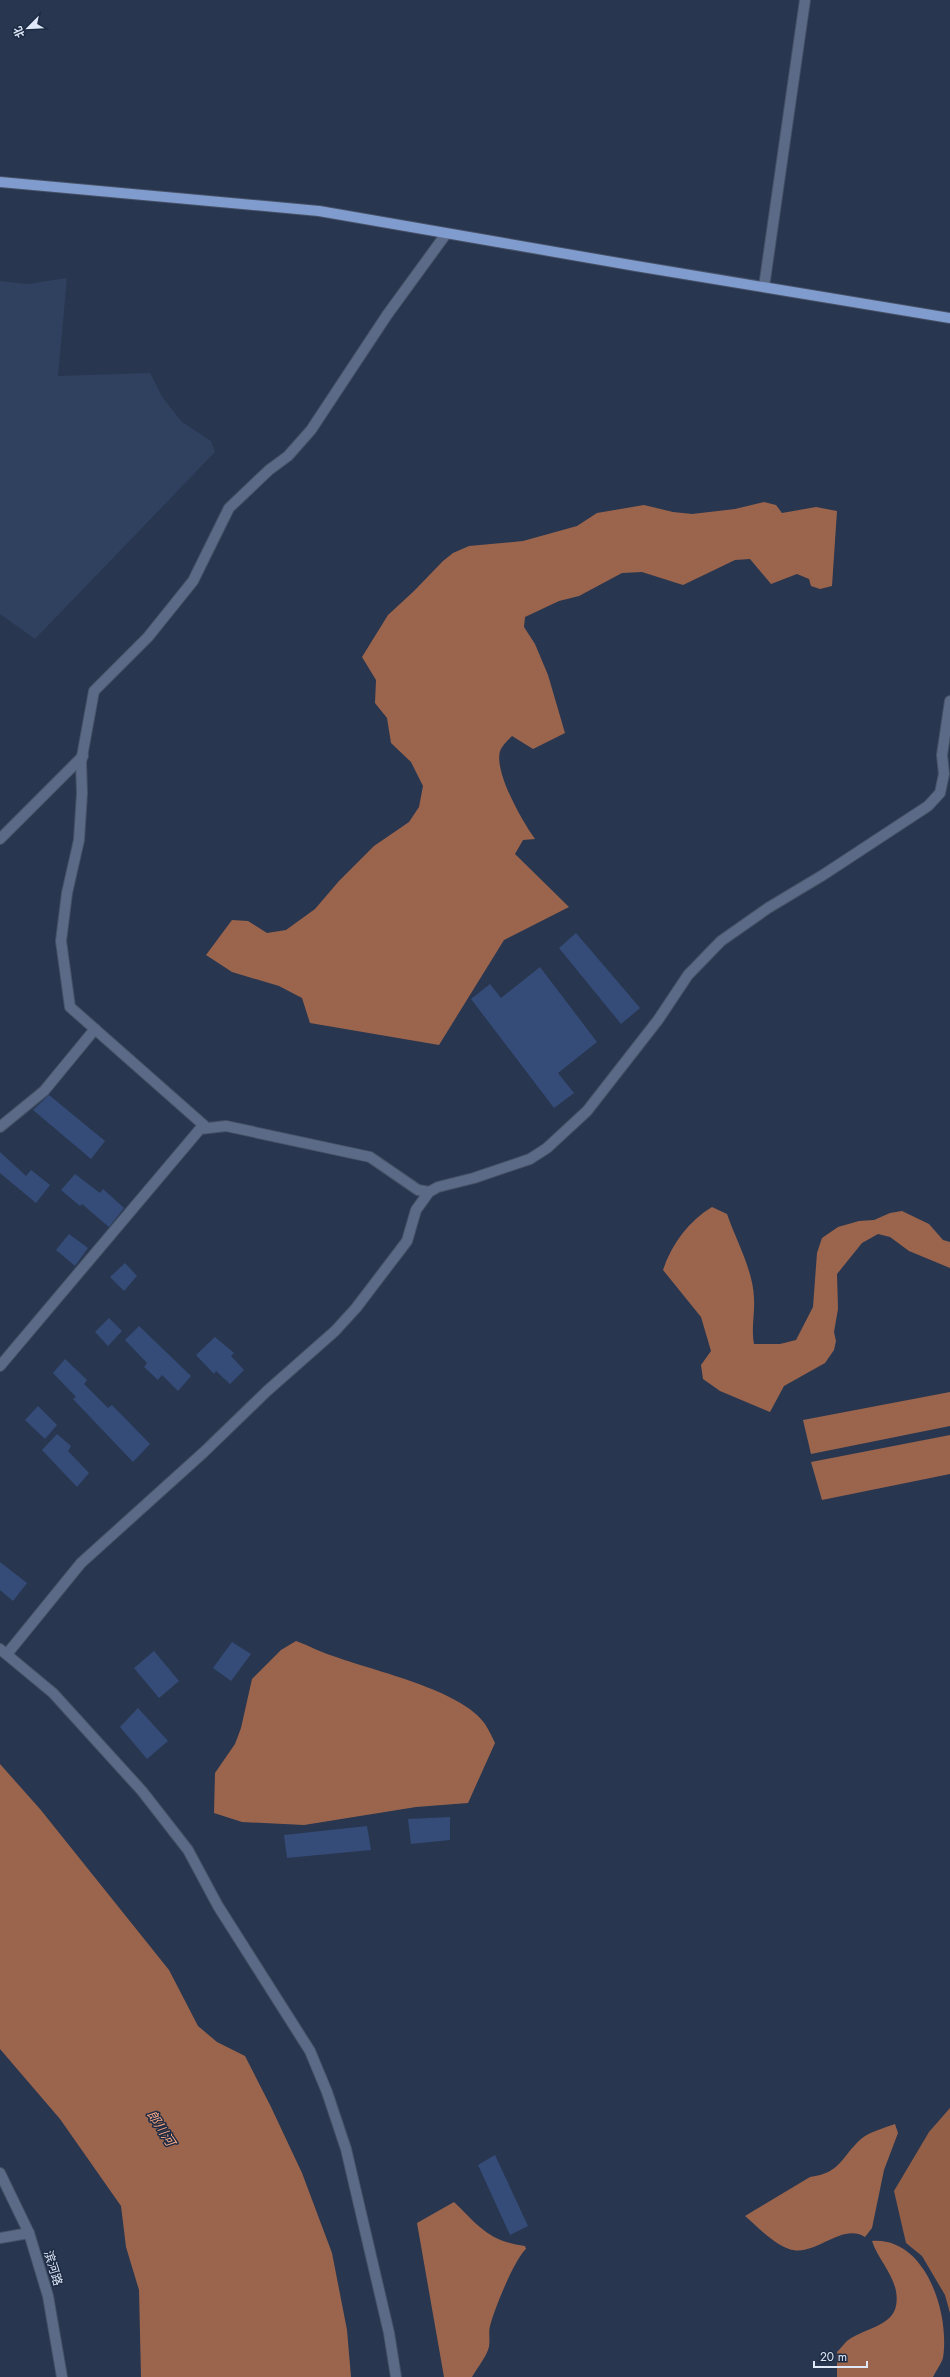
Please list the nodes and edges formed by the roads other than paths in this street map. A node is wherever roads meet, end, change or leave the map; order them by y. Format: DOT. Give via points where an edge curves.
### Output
graph roads {
  1 [pos="805,0"];
  2 [pos="0,182"];
  3 [pos="446,234"];
  4 [pos="764,287"];
  5 [pos="950,318"];
  6 [pos="950,701"];
  7 [pos="83,756"];
  8 [pos="0,839"];
  9 [pos="95,1029"];
  10 [pos="0,1127"];
  11 [pos="207,1128"];
  12 [pos="429,1192"];
  13 [pos="0,1366"];
  14 [pos="4,1652"];
  15 [pos="0,2173"];
  16 [pos="29,2233"];
  17 [pos="0,2238"];
  18 [pos="62,2377"];
  19 [pos="396,2377"];
  1 -- 4 [label="street"];
  2 -- 3 [label="main road" via="319,211"];
  3 -- 4 [label="main road"];
  3 -- 7 [label="street" via="387,315 311,430 288,456 269,470 229,508 193,581 148,638 94,691"];
  4 -- 5 [label="main road"];
  6 -- 12 [label="street" via="942,755 944,774 940,793 928,806 721,941 688,975 658,1020 587,1111 547,1148 530,1159"];
  7 -- 8 [label="street"];
  7 -- 9 [label="street" via="79,840 67,893 61,941 70,1006"];
  9 -- 10 [label="street" via="44,1091"];
  9 -- 11 [label="street"];
  11 -- 12 [label="street" via="226,1126 370,1157 418,1190"];
  11 -- 13 [label="street" via="200,1129 194,1134"];
  12 -- 14 [label="street" via="416,1210 407,1241 351,1314 199,1457 81,1563"];
  14 -- 19 [label="street" via="53,1692 142,1791 188,1850 218,1906 310,2051 346,2149 389,2333"];
  15 -- 16 [label="street, 滨河路"];
  16 -- 17 [label="street"];
  16 -- 18 [label="street, 滨河路" via="48,2296"];
}
